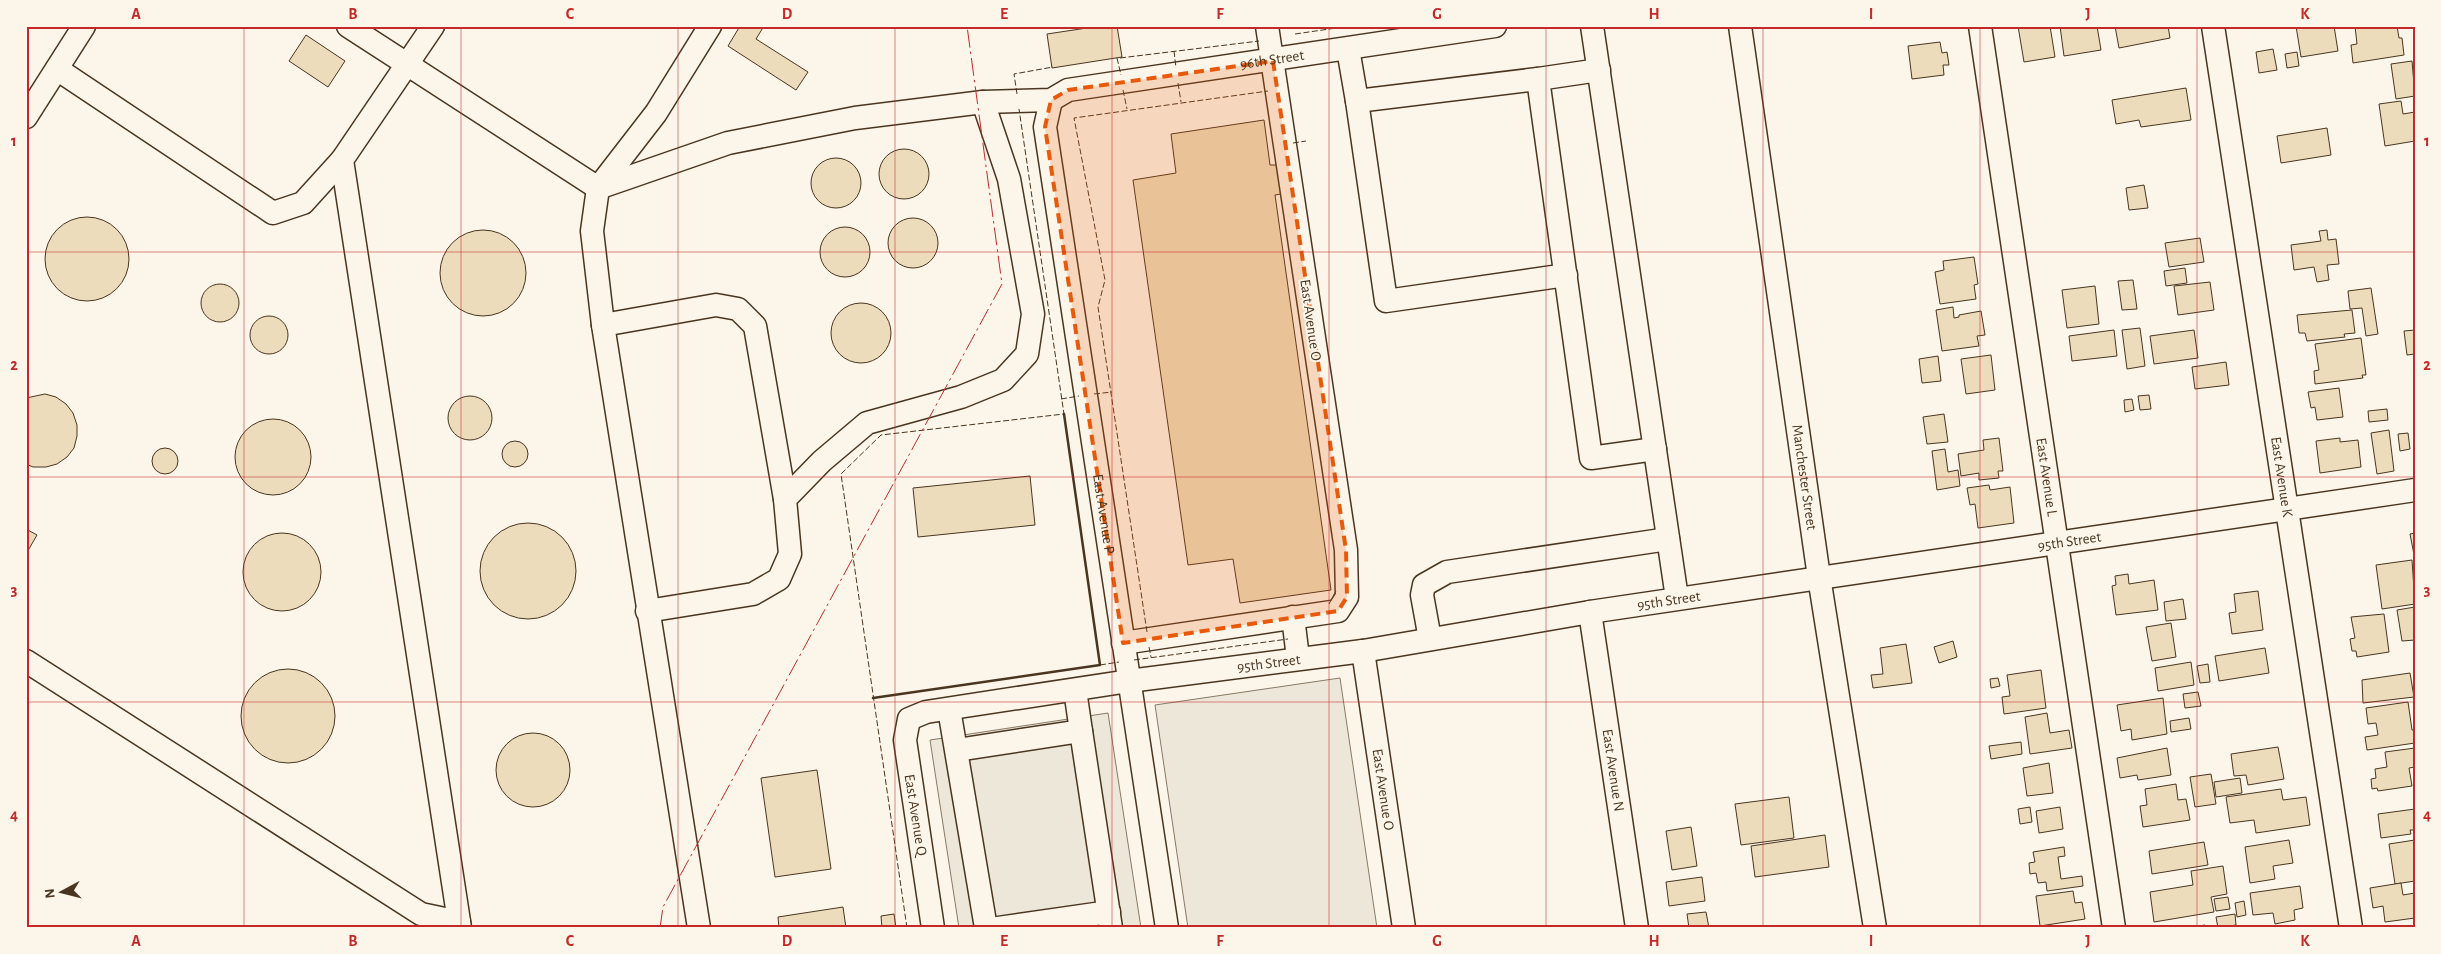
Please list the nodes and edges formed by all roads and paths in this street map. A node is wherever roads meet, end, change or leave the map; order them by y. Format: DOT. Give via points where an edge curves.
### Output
graph roads {
  1 [pos="84,26"];
  2 [pos="348,26"];
  3 [pos="433,26"];
  4 [pos="710,26"];
  5 [pos="1267,26"];
  6 [pos="1495,26"];
  7 [pos="1592,26"];
  8 [pos="1740,26"];
  9 [pos="1980,26"];
  10 [pos="2213,26"];
  11 [pos="1348,49"];
  12 [pos="1273,61"];
  13 [pos="408,65"];
  14 [pos="57,69"];
  15 [pos="1599,70"];
  16 [pos="1538,79"];
  17 [pos="1051,100"];
  18 [pos="1357,101"];
  19 [pos="983,102"];
  20 [pos="26,116"];
  21 [pos="342,160"];
  22 [pos="598,188"];
  23 [pos="1566,275"];
  24 [pos="603,325"];
  25 [pos="1655,449"];
  26 [pos="2415,490"];
  27 [pos="785,499"];
  28 [pos="2286,508"];
  29 [pos="1668,539"];
  30 [pos="2056,541"];
  31 [pos="1819,577"];
  32 [pos="1677,598"];
  33 [pos="647,611"];
  34 [pos="1590,612"];
  35 [pos="1294,617"];
  36 [pos="1430,639"];
  37 [pos="1123,643"];
  38 [pos="1363,651"];
  39 [pos="1298,658"];
  40 [pos="26,661"];
  41 [pos="1129,681"];
  42 [pos="1075,690"];
  43 [pos="949,709"];
  44 [pos="924,713"];
  45 [pos="1081,731"];
  46 [pos="957,750"];
  47 [pos="1110,920"];
  48 [pos="459,925"];
  49 [pos="699,928"];
  50 [pos="933,928"];
  51 [pos="986,928"];
  52 [pos="998,928"];
  53 [pos="1167,928"];
  54 [pos="1404,928"];
  55 [pos="1637,928"];
  56 [pos="1875,928"];
  57 [pos="2114,928"];
  58 [pos="2351,928"];
  1 -- 14 [label="street"];
  2 -- 13 [label="street"];
  3 -- 13 [label="street"];
  4 -- 22 [label="street" via="656,113"];
  5 -- 12 [label="street, East Avenue O"];
  6 -- 11 [label="street, 96th Street"];
  7 -- 15 [label="street"];
  8 -- 31 [label="street, Manchester Street"];
  9 -- 30 [label="street, East Avenue L"];
  10 -- 28 [label="street, East Avenue K"];
  11 -- 12 [label="street, 96th Street"];
  11 -- 18 [label="street"];
  12 -- 17 [label="street, 96th Street" via="1068,90"];
  12 -- 35 [label="street, East Avenue O" via="1346,550 1347,597 1338,611"];
  13 -- 21 [label="street"];
  13 -- 22 [label="street"];
  14 -- 20 [label="street"];
  14 -- 21 [label="street" via="273,213 303,203"];
  15 -- 16 [label="street"];
  15 -- 25 [label="street"];
  16 -- 18 [label="street"];
  16 -- 23 [label="street"];
  17 -- 19 [label="street"];
  17 -- 37 [label="street, East Avenue P" via="1045,127"];
  18 -- 23 [label="street" via="1386,301"];
  19 -- 22 [label="street" via="855,118 728,143"];
  19 -- 27 [label="street" via="1009,179 1033,314 1027,354 1003,380 962,397 867,422 822,460"];
  21 -- 48 [label="street"];
  22 -- 24 [label="street" via="592,231"];
  23 -- 25 [label="street" via="1591,458"];
  24 -- 27 [label="street" via="716,305 738,309 755,326"];
  24 -- 33 [label="street"];
  25 -- 29 [label="street"];
  26 -- 28 [label="street, 95th Street"];
  27 -- 33 [label="street" via="790,554 779,579 753,594"];
  28 -- 30 [label="street, 95th Street"];
  28 -- 58 [label="street, East Avenue K"];
  29 -- 32 [label="street"];
  29 -- 36 [label="street" via="1447,572 1424,585 1422,595"];
  30 -- 31 [label="street, 95th Street"];
  30 -- 57 [label="street, East Avenue L"];
  31 -- 32 [label="street, 95th Street"];
  31 -- 56 [label="street, Manchester Street"];
  32 -- 34 [label="street, 95th Street"];
  33 -- 49 [label="street"];
  34 -- 36 [label="street, 95th Street"];
  34 -- 55 [label="street, East Avenue N"];
  35 -- 37 [label="street"];
  35 -- 39 [label="street"];
  36 -- 38 [label="street, 95th Street"];
  37 -- 41 [label="street, East Avenue P"];
  38 -- 39 [label="street, 95th Street"];
  38 -- 54 [label="street, East Avenue O"];
  39 -- 41 [label="street, 95th Street"];
  40 -- 48 [label="street" via="421,914"];
  41 -- 42 [label="street, 95th Street"];
  41 -- 53 [label="street, East Avenue P"];
  42 -- 43 [label="street, 95th Street"];
  42 -- 45 [label="street"];
  43 -- 44 [label="street, 95th Street"];
  43 -- 46 [label="street"];
  44 -- 50 [label="street, East Avenue Q" via="909,719 904,740"];
  45 -- 46 [label="street"];
  45 -- 47 [label="street"];
  46 -- 51 [label="street"];
  47 -- 52 [label="street"];
}
